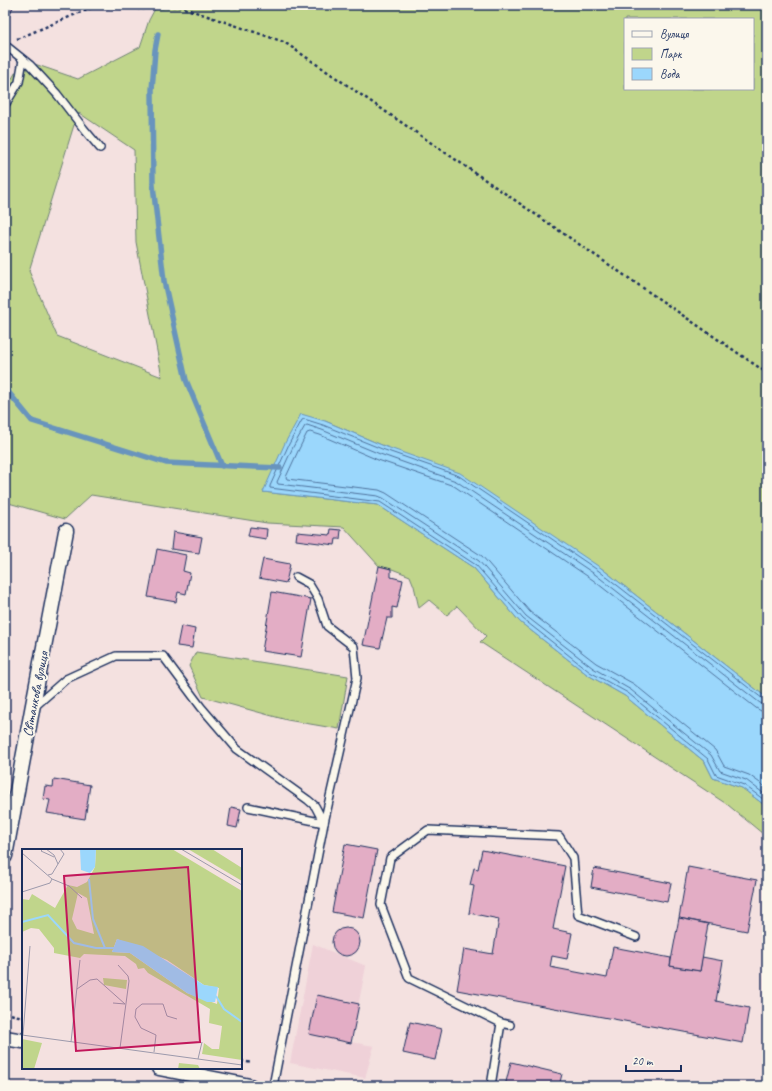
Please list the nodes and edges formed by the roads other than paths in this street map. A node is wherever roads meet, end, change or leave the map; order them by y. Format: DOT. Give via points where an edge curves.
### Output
graph roads {
  1 [pos="5,45"];
  2 [pos="24,60"];
  3 [pos="5,105"];
  4 [pos="100,148"];
  5 [pos="66,531"];
  6 [pos="296,577"];
  7 [pos="32,710"];
  8 [pos="248,807"];
  9 [pos="324,823"];
  10 [pos="5,856"];
  11 [pos="636,937"];
  12 [pos="501,1023"];
  13 [pos="510,1025"];
  14 [pos="5,1038"];
  15 [pos="22,1041"];
  16 [pos="164,1069"];
  17 [pos="250,1086"];
  18 [pos="273,1086"];
  19 [pos="491,1086"];
  1 -- 2 [label="lane"];
  2 -- 3 [label="lane" via="19,82"];
  2 -- 4 [label="lane" via="57,94"];
  5 -- 7 [label="street, Світанкова вулиця"];
  6 -- 9 [label="lane" via="308,584 318,599 327,626 354,647 357,678"];
  7 -- 9 [label="lane" via="66,680 116,656 163,656 201,707 237,749 316,806"];
  7 -- 10 [label="street, Світанкова вулиця"];
  8 -- 9 [label="lane"];
  9 -- 18 [label="lane"];
  11 -- 12 [label="lane" via="578,915 573,858 559,836 428,830 390,858 381,905 409,978"];
  12 -- 13 [label="lane"];
  12 -- 19 [label="lane"];
  14 -- 15 [label="street"];
  16 -- 17 [label="street"];
}
